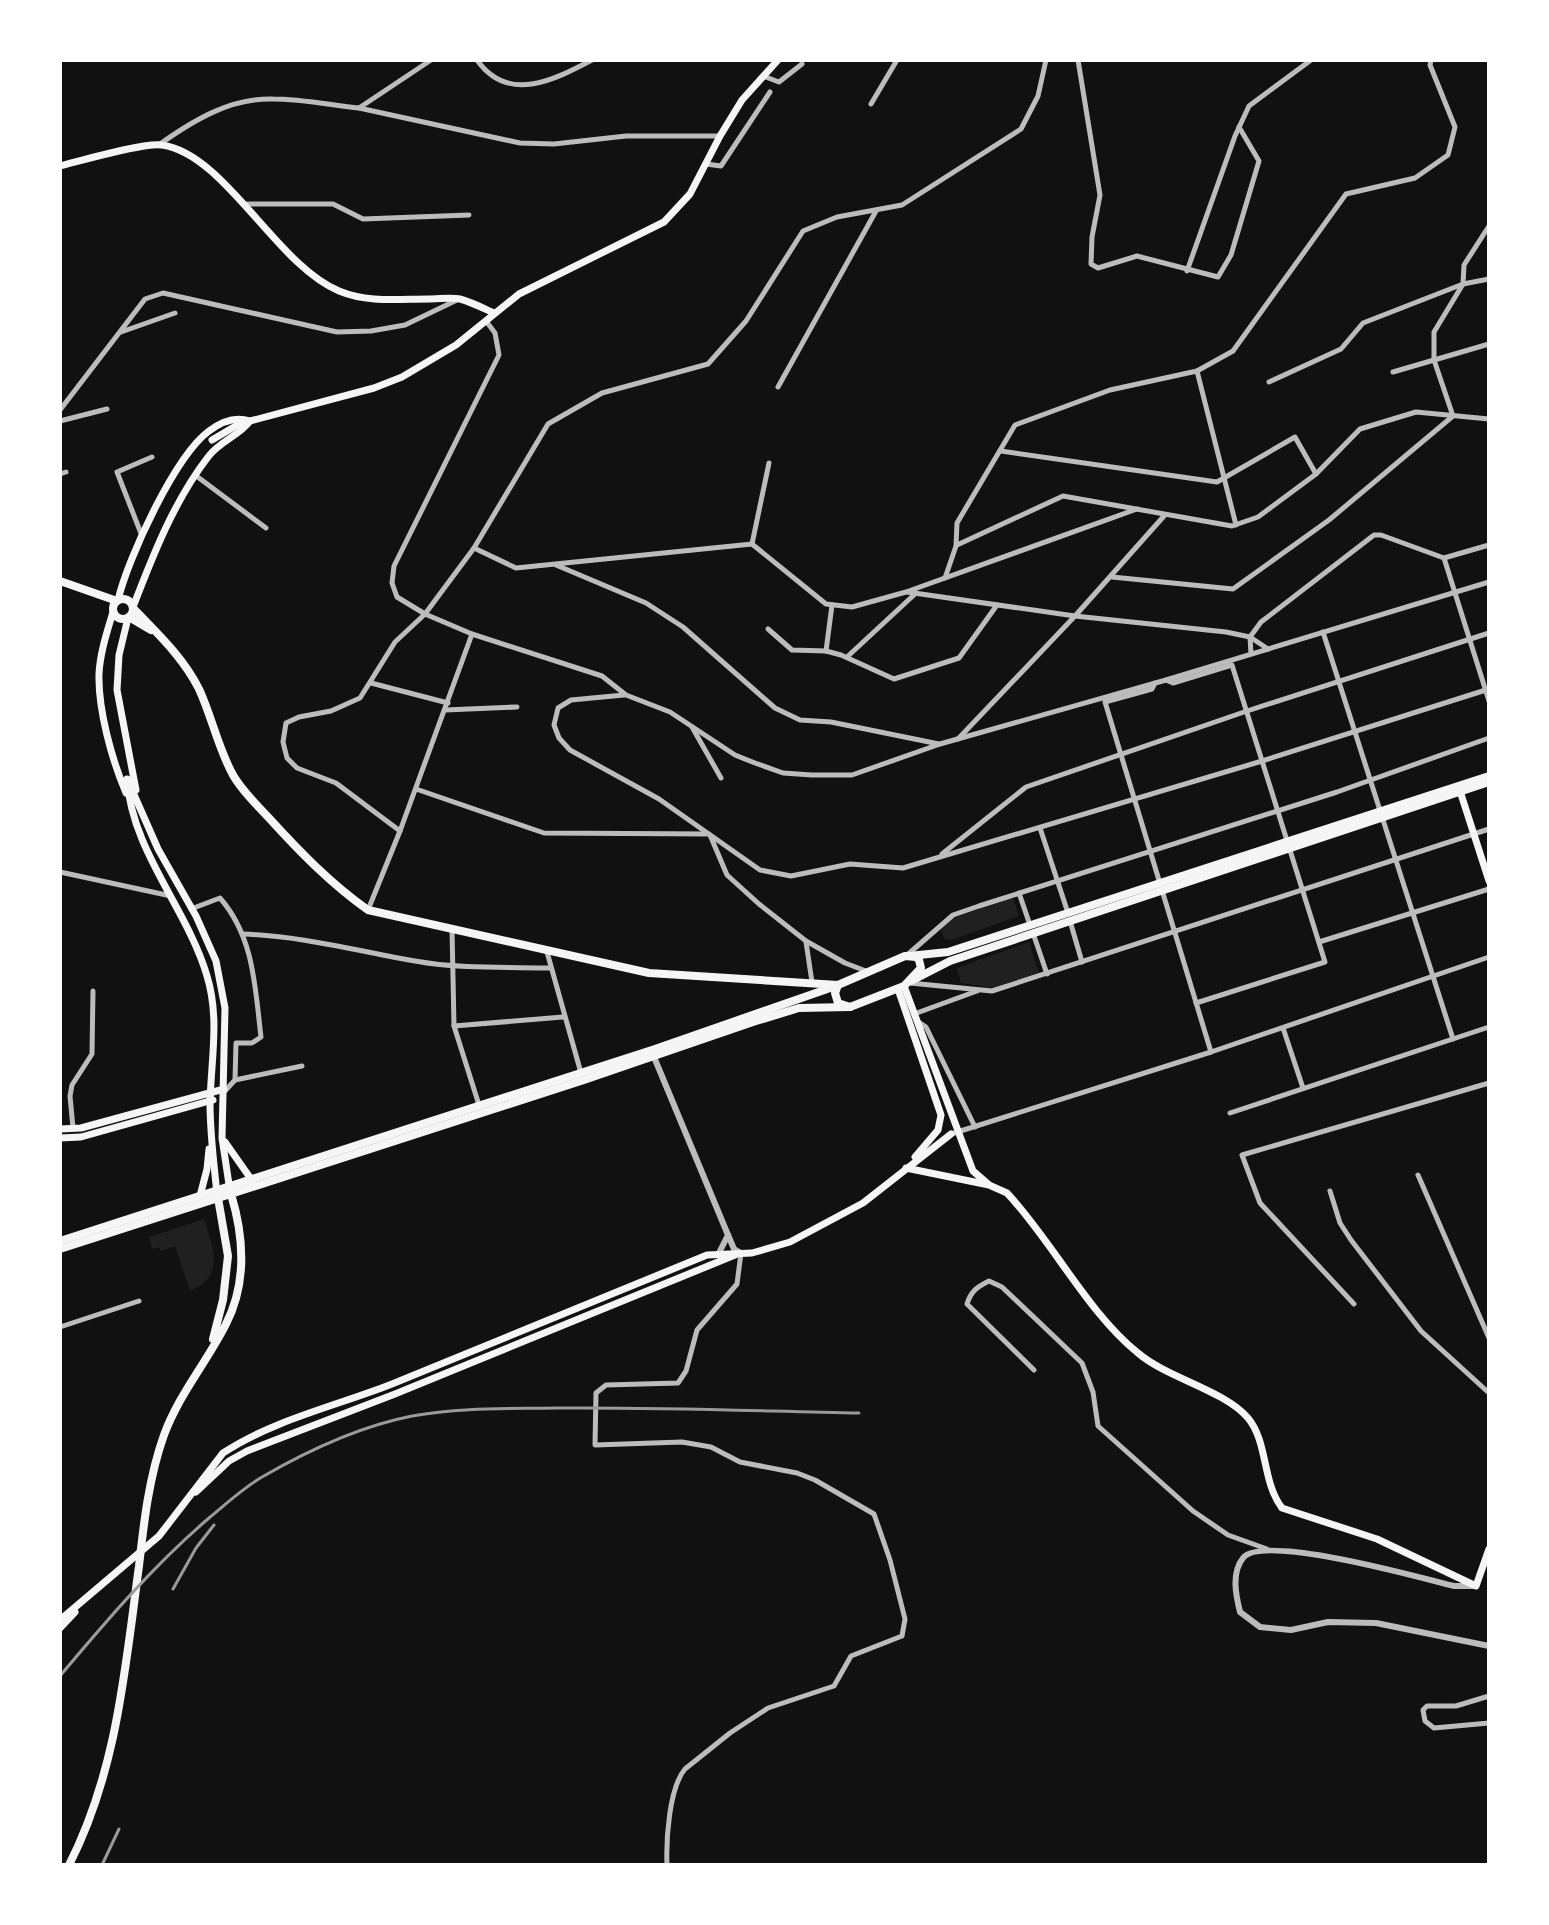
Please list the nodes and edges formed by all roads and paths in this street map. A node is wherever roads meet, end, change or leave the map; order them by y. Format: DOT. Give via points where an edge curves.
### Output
graph roads {
  1 [pos="431,60"];
  2 [pos="477,60"];
  3 [pos="592,60"];
  4 [pos="778,60"];
  5 [pos="897,60"];
  6 [pos="1046,60"];
  7 [pos="1078,60"];
  8 [pos="1311,60"];
  9 [pos="1431,60"];
  10 [pos="802,64"];
  11 [pos="762,75"];
  12 [pos="770,92"];
  13 [pos="871,104"];
  14 [pos="359,108"];
  15 [pos="1239,127"];
  16 [pos="720,136"];
  17 [pos="160,144"];
  18 [pos="706,164"];
  19 [pos="60,166"];
  20 [pos="244,204"];
  21 [pos="876,210"];
  22 [pos="469,215"];
  23 [pos="1489,226"];
  24 [pos="1187,271"];
  25 [pos="1489,279"];
  26 [pos="1463,284"];
  27 [pos="458,299"];
  28 [pos="175,313"];
  29 [pos="494,313"];
  30 [pos="485,320"];
  31 [pos="120,332"];
  32 [pos="1489,344"];
  33 [pos="1434,360"];
  34 [pos="1197,371"];
  35 [pos="1393,372"];
  36 [pos="1269,382"];
  37 [pos="778,387"];
  38 [pos="107,409"];
  39 [pos="60,410"];
  40 [pos="1453,416"];
  41 [pos="1489,419"];
  42 [pos="60,421"];
  43 [pos="250,421"];
  44 [pos="212,440"];
  45 [pos="1001,451"];
  46 [pos="152,457"];
  47 [pos="769,463"];
  48 [pos="1316,474"];
  49 [pos="195,475"];
  50 [pos="1224,478"];
  51 [pos="1137,509"];
  52 [pos="1164,516"];
  53 [pos="1236,525"];
  54 [pos="266,528"];
  55 [pos="143,537"];
  56 [pos="752,544"];
  57 [pos="1489,545"];
  58 [pos="956,546"];
  59 [pos="474,548"];
  60 [pos="1444,558"];
  61 [pos="555,564"];
  62 [pos="1112,577"];
  63 [pos="945,578"];
  64 [pos="60,581"];
  65 [pos="1489,582"];
  66 [pos="906,592"];
  67 [pos="1455,592"];
  68 [pos="916,593"];
  69 [pos="832,605"];
  70 [pos="997,605"];
  71 [pos="115,606"];
  72 [pos="130,612"];
  73 [pos="425,614"];
  74 [pos="1075,616"];
  75 [pos="768,629"];
  76 [pos="1323,632"];
  77 [pos="1489,633"];
  78 [pos="472,634"];
  79 [pos="1250,637"];
  80 [pos="1469,640"];
  81 [pos="1268,649"];
  82 [pos="826,651"];
  83 [pos="1251,654"];
  84 [pos="847,657"];
  85 [pos="1166,680"];
  86 [pos="1339,682"];
  87 [pos="371,683"];
  88 [pos="1155,683"];
  89 [pos="1487,689"];
  90 [pos="626,695"];
  91 [pos="1489,701"];
  92 [pos="448,703"];
  93 [pos="517,707"];
  94 [pos="445,710"];
  95 [pos="1247,711"];
  96 [pos="690,724"];
  97 [pos="1355,732"];
  98 [pos="1489,738"];
  99 [pos="957,739"];
  100 [pos="940,744"];
  101 [pos="1121,754"];
  102 [pos="1262,761"];
  103 [pos="721,778"];
  104 [pos="1489,779"];
  105 [pos="1371,781"];
  106 [pos="416,789"];
  107 [pos="1460,789"];
  108 [pos="132,798"];
  109 [pos="1134,800"];
  110 [pos="1278,811"];
  111 [pos="1382,814"];
  112 [pos="1040,828"];
  113 [pos="1489,829"];
  114 [pos="400,831"];
  115 [pos="1474,833"];
  116 [pos="710,834"];
  117 [pos="1289,845"];
  118 [pos="1150,850"];
  119 [pos="940,855"];
  120 [pos="1395,859"];
  121 [pos="60,872"];
  122 [pos="1057,880"];
  123 [pos="1489,881"];
  124 [pos="1161,887"];
  125 [pos="1302,889"];
  126 [pos="1489,889"];
  127 [pos="1019,893"];
  128 [pos="172,896"];
  129 [pos="191,909"];
  130 [pos="368,910"];
  131 [pos="1412,913"];
  132 [pos="1069,917"];
  133 [pos="452,929"];
  134 [pos="1032,929"];
  135 [pos="1174,931"];
  136 [pos="243,934"];
  137 [pos="806,941"];
  138 [pos="1319,942"];
  139 [pos="547,952"];
  140 [pos="907,956"];
  141 [pos="1489,957"];
  142 [pos="1082,962"];
  143 [pos="453,966"];
  144 [pos="551,968"];
  145 [pos="867,971"];
  146 [pos="1047,974"];
  147 [pos="1432,975"];
  148 [pos="808,982"];
  149 [pos="838,985"];
  150 [pos="906,985"];
  151 [pos="93,991"];
  152 [pos="821,991"];
  153 [pos="977,991"];
  154 [pos="806,997"];
  155 [pos="838,1003"];
  156 [pos="1196,1003"];
  157 [pos="850,1007"];
  158 [pos="926,1010"];
  159 [pos="563,1017"];
  160 [pos="915,1017"];
  161 [pos="454,1026"];
  162 [pos="926,1027"];
  163 [pos="1489,1027"];
  164 [pos="1283,1028"];
  165 [pos="1453,1039"];
  166 [pos="1211,1052"];
  167 [pos="654,1057"];
  168 [pos="302,1066"];
  169 [pos="581,1073"];
  170 [pos="235,1080"];
  171 [pos="1489,1083"];
  172 [pos="1303,1088"];
  173 [pos="224,1093"];
  174 [pos="210,1097"];
  175 [pos="479,1106"];
  176 [pos="1230,1113"];
  177 [pos="139,1116"];
  178 [pos="975,1127"];
  179 [pos="60,1129"];
  180 [pos="73,1129"];
  181 [pos="210,1131"];
  182 [pos="951,1134"];
  183 [pos="60,1138"];
  184 [pos="222,1138"];
  185 [pos="906,1168"];
  186 [pos="1418,1175"];
  187 [pos="251,1179"];
  188 [pos="989,1185"];
  189 [pos="230,1190"];
  190 [pos="244,1190"];
  191 [pos="1330,1191"];
  192 [pos="217,1194"];
  193 [pos="199,1200"];
  194 [pos="238,1217"];
  195 [pos="224,1222"];
  196 [pos="728,1235"];
  197 [pos="60,1241"];
  198 [pos="60,1249"];
  199 [pos="719,1253"];
  200 [pos="741,1253"];
  201 [pos="139,1301"];
  202 [pos="1354,1304"];
  203 [pos="60,1327"];
  204 [pos="1489,1338"];
  205 [pos="211,1348"];
  206 [pos="1034,1370"];
  207 [pos="1489,1393"];
  208 [pos="188,1500"];
  209 [pos="1267,1549"];
  210 [pos="1489,1549"];
  211 [pos="1476,1586"];
  212 [pos="90,1595"];
  213 [pos="60,1620"];
  214 [pos="60,1628"];
  215 [pos="1489,1646"];
  216 [pos="1489,1696"];
  217 [pos="1489,1723"];
  218 [pos="69,1865"];
  219 [pos="667,1865"];
  1 -- 14 [label="street"];
  2 -- 3 [label="street" via="492,77 515,87 547,81"];
  4 -- 11 [label="main road"];
  5 -- 13 [label="street"];
  6 -- 21 [label="street" via="1038,96 1021,129 902,205"];
  7 -- 24 [label="street" via="1100,195 1091,264 1098,268 1137,256"];
  8 -- 15 [label="street" via="1249,106"];
  9 -- 34 [label="street" via="1455,127 1448,155 1415,178 1346,194 1233,351"];
  10 -- 11 [label="street" via="779,82"];
  11 -- 16 [label="main road"];
  12 -- 18 [label="street" via="721,166"];
  14 -- 16 [label="street" via="520,143"];
  14 -- 17 [label="street" via="271,98 229,105"];
  15 -- 24 [label="street"];
  15 -- 24 [label="street" via="1259,161 1231,255 1218,277"];
  16 -- 18 [label="main road"];
  17 -- 19 [label="main road"];
  17 -- 20 [label="main road" via="188,154"];
  18 -- 29 [label="main road" via="690,194 664,222 519,294"];
  20 -- 22 [label="street" via="333,204 363,219"];
  20 -- 27 [label="main road" via="292,256 338,291 365,300"];
  21 -- 37 [label="street"];
  21 -- 59 [label="street" via="837,217 803,231 746,321 708,364 602,393 548,424"];
  23 -- 26 [label="street" via="1464,265"];
  25 -- 26 [label="street"];
  26 -- 33 [label="street" via="1434,332"];
  26 -- 36 [label="street" via="1363,323 1341,349"];
  27 -- 29 [label="main road"];
  27 -- 31 [label="street" via="405,325 337,332 163,293 145,299"];
  28 -- 31 [label="street"];
  29 -- 30 [label="main road"];
  30 -- 43 [label="main road" via="456,345 402,377"];
  30 -- 73 [label="street" via="495,333 499,355 394,566 397,597"];
  31 -- 39 [label="street"];
  32 -- 33 [label="street"];
  33 -- 35 [label="street"];
  33 -- 40 [label="street"];
  34 -- 45 [label="street" via="1110,390 1015,425"];
  34 -- 50 [label="street"];
  38 -- 42 [label="street"];
  40 -- 41 [label="street"];
  40 -- 48 [label="street" via="1416,412 1360,429"];
  40 -- 62 [label="street" via="1329,520 1233,589"];
  43 -- 44 [label="main road"];
  43 -- 49 [label="main road" via="219,445"];
  43 -- 55 [label="main road" via="226,421 203,436 176,473"];
  45 -- 50 [label="street" via="1217,482"];
  45 -- 58 [label="street" via="957,523"];
  46 -- 55 [label="street" via="117,472"];
  47 -- 56 [label="street"];
  48 -- 50 [label="street" via="1295,437"];
  48 -- 53 [label="street" via="1258,517"];
  49 -- 54 [label="street"];
  49 -- 72 [label="main road" via="160,539"];
  50 -- 53 [label="street"];
  51 -- 52 [label="street"];
  51 -- 58 [label="street" via="1063,496"];
  51 -- 63 [label="street"];
  52 -- 53 [label="street"];
  52 -- 62 [label="street"];
  55 -- 71 [label="main road"];
  56 -- 61 [label="street"];
  56 -- 69 [label="street"];
  57 -- 60 [label="street"];
  58 -- 63 [label="street"];
  59 -- 61 [label="street" via="516,568"];
  59 -- 73 [label="street"];
  60 -- 67 [label="street"];
  60 -- 79 [label="street" via="1374,535 1261,622"];
  61 -- 100 [label="street" via="664,614 775,708 800,720"];
  62 -- 74 [label="street"];
  63 -- 66 [label="street"];
  64 -- 71 [label="main road"];
  65 -- 67 [label="street"];
  66 -- 68 [label="street"];
  66 -- 69 [label="street" via="852,607"];
  67 -- 76 [label="street"];
  67 -- 80 [label="street"];
  68 -- 70 [label="street"];
  68 -- 84 [label="street"];
  69 -- 82 [label="street"];
  70 -- 74 [label="street"];
  70 -- 84 [label="street" via="959,658 894,679"];
  71 -- 72 [label="main road" via="127,600"];
  71 -- 72 [label="main road" via="120,619"];
  71 -- 108 [label="main road" via="99,687 115,761"];
  72 -- 108 [label="main road" via="117,678"];
  72 -- 130 [label="main road" via="161,638 194,680 241,787 342,892"];
  73 -- 78 [label="street"];
  73 -- 87 [label="street" via="395,642"];
  74 -- 79 [label="street"];
  74 -- 99 [label="street"];
  75 -- 82 [label="street" via="792,650"];
  76 -- 81 [label="street"];
  76 -- 86 [label="street"];
  77 -- 80 [label="street"];
  78 -- 90 [label="street" via="602,676"];
  78 -- 92 [label="street"];
  79 -- 81 [label="street"];
  79 -- 83 [label="street"];
  80 -- 86 [label="street"];
  80 -- 89 [label="street"];
  81 -- 83 [label="street"];
  82 -- 84 [label="street"];
  83 -- 85 [label="street"];
  85 -- 88 [label="street"];
  85 -- 95 [label="street" via="1173,683 1232,665"];
  86 -- 95 [label="street"];
  86 -- 97 [label="street"];
  87 -- 92 [label="street"];
  87 -- 114 [label="street" via="360,698 286,723 283,742 287,758 297,768 336,783"];
  88 -- 99 [label="street"];
  88 -- 101 [label="street" via="1152,689 1105,702"];
  89 -- 91 [label="street"];
  89 -- 97 [label="street"];
  90 -- 96 [label="street"];
  90 -- 116 [label="street" via="571,700 558,708 554,725 559,738 570,750"];
  92 -- 94 [label="street"];
  93 -- 94 [label="street"];
  94 -- 106 [label="street"];
  95 -- 101 [label="street"];
  95 -- 102 [label="street"];
  96 -- 100 [label="street" via="735,755 783,773 852,775"];
  96 -- 103 [label="street"];
  97 -- 102 [label="street"];
  97 -- 105 [label="street"];
  98 -- 105 [label="street"];
  99 -- 100 [label="street"];
  101 -- 109 [label="street"];
  101 -- 119 [label="street" via="1026,787"];
  102 -- 109 [label="street"];
  102 -- 110 [label="street"];
  104 -- 107 [label="main road"];
  105 -- 110 [label="street"];
  105 -- 111 [label="street"];
  106 -- 114 [label="street"];
  106 -- 116 [label="street" via="544,833"];
  107 -- 111 [label="main road"];
  107 -- 115 [label="main road"];
  108 -- 128 [label="main road" via="144,843"];
  108 -- 129 [label="main road"];
  109 -- 112 [label="street"];
  109 -- 118 [label="street"];
  110 -- 117 [label="street"];
  110 -- 118 [label="street"];
  111 -- 117 [label="main road"];
  111 -- 120 [label="street"];
  112 -- 119 [label="street"];
  112 -- 122 [label="street"];
  113 -- 115 [label="street"];
  114 -- 130 [label="street"];
  115 -- 120 [label="street"];
  115 -- 123 [label="main road"];
  116 -- 119 [label="street" via="760,870 791,876 850,864 903,868"];
  116 -- 137 [label="street" via="727,875"];
  117 -- 124 [label="main road"];
  117 -- 125 [label="street"];
  118 -- 122 [label="street"];
  118 -- 124 [label="street"];
  120 -- 125 [label="street"];
  120 -- 131 [label="street"];
  121 -- 128 [label="street"];
  122 -- 127 [label="street"];
  122 -- 132 [label="street"];
  124 -- 132 [label="main road"];
  124 -- 135 [label="street"];
  125 -- 135 [label="street"];
  125 -- 138 [label="street"];
  126 -- 131 [label="street"];
  127 -- 134 [label="street"];
  127 -- 140 [label="street" via="953,915"];
  128 -- 174 [label="main road" via="199,951 212,995"];
  129 -- 136 [label="street" via="220,898"];
  129 -- 173 [label="main road" via="222,986"];
  130 -- 133 [label="main road"];
  131 -- 138 [label="street"];
  131 -- 147 [label="street"];
  132 -- 134 [label="main road"];
  132 -- 142 [label="street"];
  133 -- 139 [label="main road"];
  133 -- 143 [label="street"];
  134 -- 140 [label="main road" via="948,952"];
  134 -- 146 [label="street"];
  134 -- 150 [label="main road" via="950,961"];
  135 -- 142 [label="street"];
  135 -- 156 [label="street"];
  136 -- 143 [label="street"];
  136 -- 170 [label="street" via="250,949 261,1037 236,1043"];
  137 -- 145 [label="street"];
  137 -- 148 [label="street"];
  138 -- 156 [label="street" via="1325,962"];
  139 -- 144 [label="street"];
  139 -- 148 [label="main road" via="649,973"];
  140 -- 145 [label="main road"];
  140 -- 150 [label="main road" via="921,963"];
  141 -- 147 [label="street"];
  142 -- 146 [label="street"];
  143 -- 144 [label="street"];
  143 -- 161 [label="street"];
  144 -- 159 [label="street"];
  145 -- 149 [label="main road"];
  146 -- 153 [label="street"];
  147 -- 164 [label="street"];
  147 -- 165 [label="street"];
  148 -- 149 [label="main road"];
  148 -- 152 [label="main road"];
  148 -- 154 [label="main road"];
  149 -- 152 [label="main road"];
  149 -- 155 [label="main road"];
  150 -- 153 [label="street"];
  150 -- 157 [label="main road"];
  150 -- 160 [label="main road"];
  150 -- 185 [label="main road" via="941,1115 938,1130"];
  151 -- 180 [label="street" via="92,1054 70,1096"];
  152 -- 154 [label="main road"];
  152 -- 155 [label="main road"];
  153 -- 158 [label="street"];
  154 -- 169 [label="main road"];
  155 -- 157 [label="main road"];
  156 -- 166 [label="street"];
  157 -- 167 [label="main road" via="799,1008"];
  158 -- 160 [label="street"];
  158 -- 162 [label="street"];
  159 -- 161 [label="street"];
  159 -- 169 [label="street"];
  160 -- 162 [label="street"];
  160 -- 188 [label="main road" via="973,1171"];
  161 -- 175 [label="street"];
  162 -- 178 [label="street"];
  163 -- 165 [label="street"];
  164 -- 166 [label="street"];
  164 -- 172 [label="street"];
  165 -- 172 [label="street"];
  166 -- 178 [label="street"];
  167 -- 190 [label="main road"];
  167 -- 196 [label="street"];
  168 -- 170 [label="street"];
  169 -- 175 [label="main road"];
  170 -- 173 [label="street"];
  171 -- 202 [label="street" via="1242,1155 1260,1203"];
  172 -- 176 [label="street"];
  173 -- 174 [label="main road"];
  173 -- 184 [label="main road"];
  174 -- 177 [label="main road"];
  174 -- 181 [label="main road"];
  175 -- 187 [label="main road"];
  177 -- 180 [label="main road"];
  177 -- 183 [label="main road" via="81,1137"];
  178 -- 182 [label="street"];
  179 -- 180 [label="main road"];
  181 -- 192 [label="main road"];
  181 -- 193 [label="main road"];
  182 -- 185 [label="main road"];
  184 -- 187 [label="main road"];
  184 -- 189 [label="main road"];
  185 -- 188 [label="main road"];
  185 -- 200 [label="main road" via="863,1203 790,1242"];
  186 -- 204 [label="street"];
  187 -- 189 [label="main road"];
  188 -- 211 [label="main road" via="1020,1206 1116,1333 1139,1355 1248,1418 1273,1496 1282,1508 1377,1539"];
  189 -- 190 [label="main road"];
  189 -- 192 [label="main road"];
  189 -- 194 [label="main road"];
  190 -- 194 [label="main road" via="237,1198"];
  191 -- 207 [label="street" via="1351,1240 1421,1331"];
  192 -- 193 [label="main road"];
  192 -- 195 [label="main road"];
  193 -- 195 [label="main road"];
  193 -- 197 [label="main road"];
  193 -- 198 [label="main road"];
  194 -- 205 [label="main road" via="239,1287 227,1324"];
  195 -- 205 [label="main road" via="227,1276"];
  196 -- 199 [label="street"];
  196 -- 200 [label="street"];
  199 -- 200 [label="main road"];
  199 -- 208 [label="main road" via="242,1441 223,1453"];
  200 -- 208 [label="main road" via="247,1451"];
  200 -- 219 [label="street" via="737,1284 697,1330 678,1383 606,1385 596,1396 595,1445 682,1442 815,1480 874,1514 905,1619 902,1636 851,1656 834,1686 768,1708 685,1769 668,1825"];
  201 -- 203 [label="street"];
  205 -- 218 [label="main road" via="184,1392 152,1472 117,1724 95,1809"];
  206 -- 209 [label="street" via="967,1304 978,1286 989,1281 1002,1287 1082,1363 1098,1426 1193,1511 1228,1535"];
  208 -- 212 [label="main road" via="149,1546"];
  209 -- 211 [label="street"];
  209 -- 215 [label="street" via="1241,1559 1234,1586 1240,1612 1260,1627 1291,1630 1328,1622 1376,1623"];
  210 -- 211 [label="main road"];
  212 -- 213 [label="main road"];
  212 -- 214 [label="main road"];
  216 -- 217 [label="street" via="1423,1710 1425,1721 1434,1728"];
}
